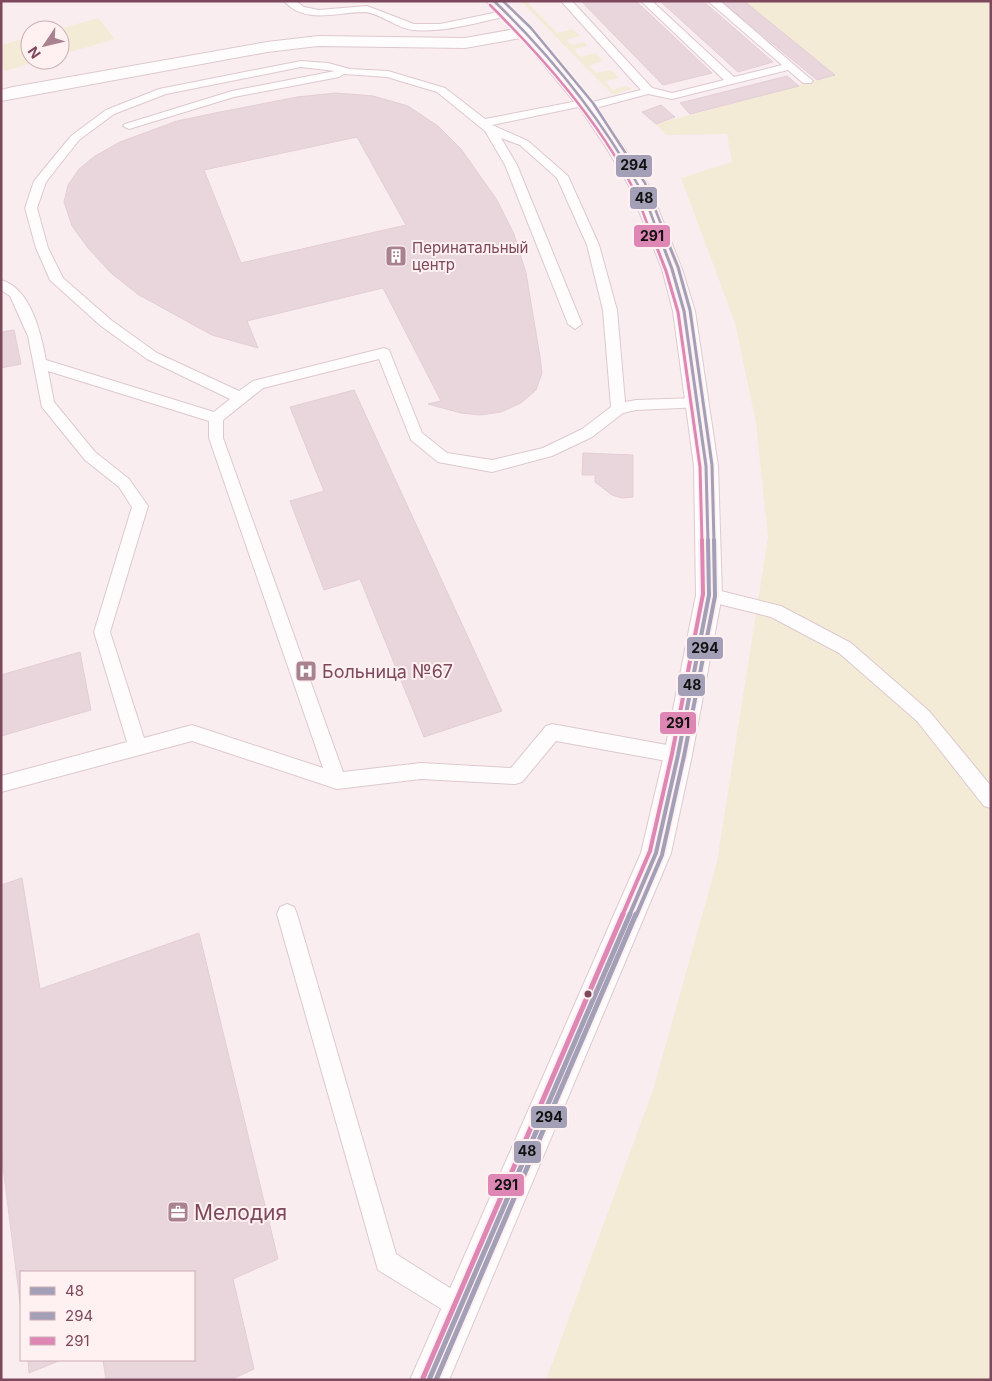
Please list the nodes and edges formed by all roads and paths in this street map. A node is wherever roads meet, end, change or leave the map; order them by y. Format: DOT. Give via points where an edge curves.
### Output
graph roads {
  1 [pos="288,1"];
  2 [pos="494,1"];
  3 [pos="566,1"];
  4 [pos="646,1"];
  5 [pos="713,1"];
  6 [pos="367,5"];
  7 [pos="427,19"];
  8 [pos="517,22"];
  9 [pos="447,26"];
  10 [pos="791,66"];
  11 [pos="349,72"];
  12 [pos="732,81"];
  13 [pos="808,81"];
  14 [pos="648,91"];
  15 [pos="1,96"];
  16 [pos="585,105"];
  17 [pos="129,126"];
  18 [pos="486,126"];
  19 [pos="1,284"];
  20 [pos="575,324"];
  21 [pos="40,363"];
  22 [pos="241,398"];
  23 [pos="697,403"];
  24 [pos="618,409"];
  25 [pos="216,418"];
  26 [pos="709,595"];
  27 [pos="138,747"];
  28 [pos="678,756"];
  29 [pos="337,781"];
  30 [pos="1,784"];
  31 [pos="991,800"];
  32 [pos="287,914"];
  33 [pos="461,1308"];
  34 [pos="429,1380"];
  1 -- 6 [label="lane" via="301,10 319,13"];
  2 -- 8 [label="street"];
  3 -- 14 [label="lane"];
  4 -- 12 [label="lane"];
  5 -- 10 [label="lane"];
  6 -- 9 [label="lane" via="413,27"];
  7 -- 9 [label="lane"];
  8 -- 9 [label="lane"];
  8 -- 15 [label="street" via="465,43 318,41 267,47"];
  8 -- 16 [label="street"];
  10 -- 12 [label="lane"];
  10 -- 13 [label="lane"];
  11 -- 17 [label="lane" via="232,94"];
  11 -- 18 [label="lane" via="388,74 441,90"];
  11 -- 22 [label="lane" via="301,64 163,90 110,112 75,138 40,181 31,208 42,248 57,280 106,323 152,356"];
  12 -- 14 [label="lane" via="672,96"];
  14 -- 16 [label="lane"];
  16 -- 18 [label="lane"];
  16 -- 23 [label="street" via="639,186 670,261 684,311"];
  18 -- 20 [label="lane" via="511,165"];
  18 -- 24 [label="lane" via="524,143 562,176 593,245 610,310"];
  19 -- 21 [label="lane" via="16,293 35,336"];
  21 -- 25 [label="lane"];
  21 -- 27 [label="lane" via="47,403 90,456 124,483 140,506 102,632"];
  22 -- 24 [label="lane" via="258,384 384,352 416,436 443,458 492,466 555,448 587,433"];
  22 -- 25 [label="lane"];
  23 -- 24 [label="lane" via="636,405"];
  23 -- 26 [label="street" via="706,466"];
  25 -- 29 [label="lane" via="216,438"];
  26 -- 28 [label="street"];
  26 -- 31 [label="lane" via="775,611 845,648 923,716"];
  27 -- 29 [label="lane" via="192,733"];
  27 -- 30 [label="lane"];
  28 -- 29 [label="lane" via="552,732 516,776 421,771"];
  28 -- 33 [label="street" via="656,853"];
  32 -- 33 [label="lane" via="386,1262"];
  33 -- 34 [label="street"];
}
